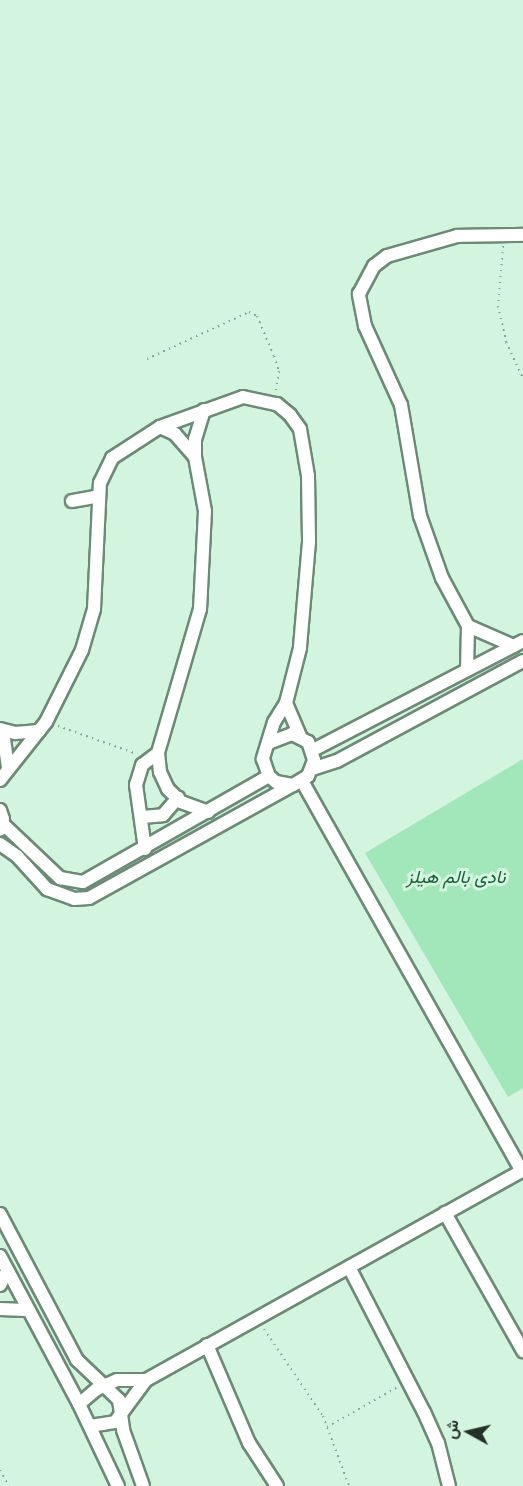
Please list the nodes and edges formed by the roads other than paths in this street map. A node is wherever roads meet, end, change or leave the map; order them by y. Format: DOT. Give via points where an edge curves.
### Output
graph roads {
  1 [pos="523,235"];
  2 [pos="204,410"];
  3 [pos="160,428"];
  4 [pos="195,458"];
  5 [pos="99,496"];
  6 [pos="72,501"];
  7 [pos="468,626"];
  8 [pos="519,644"];
  9 [pos="523,661"];
  10 [pos="467,670"];
  11 [pos="286,704"];
  12 [pos="43,726"];
  13 [pos="2,730"];
  14 [pos="300,736"];
  15 [pos="269,743"];
  16 [pos="313,750"];
  17 [pos="154,755"];
  18 [pos="8,768"];
  19 [pos="312,769"];
  20 [pos="268,776"];
  21 [pos="0,780"];
  22 [pos="298,783"];
  23 [pos="178,798"];
  24 [pos="0,810"];
  25 [pos="208,812"];
  26 [pos="142,817"];
  27 [pos="1,827"];
  28 [pos="0,844"];
  29 [pos="145,849"];
  30 [pos="523,1171"];
  31 [pos="445,1213"];
  32 [pos="0,1214"];
  33 [pos="0,1256"];
  34 [pos="349,1267"];
  35 [pos="7,1271"];
  36 [pos="0,1285"];
  37 [pos="0,1309"];
  38 [pos="26,1310"];
  39 [pos="207,1345"];
  40 [pos="523,1351"];
  41 [pos="146,1380"];
  42 [pos="104,1385"];
  43 [pos="79,1404"];
  44 [pos="121,1416"];
  45 [pos="90,1426"];
  46 [pos="118,1486"];
  47 [pos="143,1486"];
  48 [pos="277,1486"];
  49 [pos="449,1486"];
  1 -- 7 [label="street" via="458,236 387,256 374,266 359,294 362,318 401,405 420,516 442,578"];
  2 -- 3 [label="street"];
  2 -- 4 [label="street" via="195,439"];
  2 -- 11 [label="street" via="243,397 272,402 290,415 300,429 308,476 309,542 305,610"];
  3 -- 4 [label="street" via="175,434"];
  3 -- 5 [label="street" via="112,458 102,476"];
  4 -- 17 [label="street" via="205,511 200,609"];
  5 -- 6 [label="street"];
  5 -- 12 [label="street" via="94,609 66,688"];
  7 -- 8 [label="street"];
  7 -- 10 [label="street"];
  8 -- 10 [label="street"];
  9 -- 19 [label="street" via="337,762"];
  10 -- 16 [label="street"];
  11 -- 14 [label="street"];
  11 -- 15 [label="street" via="274,722"];
  12 -- 13 [label="street"];
  12 -- 18 [label="street"];
  13 -- 18 [label="street"];
  14 -- 15 [label="street" via="283,734"];
  14 -- 16 [label="street"];
  15 -- 20 [label="street" via="263,759"];
  16 -- 19 [label="street"];
  17 -- 23 [label="street"];
  17 -- 26 [label="street" via="137,775"];
  18 -- 21 [label="street"];
  19 -- 22 [label="street"];
  20 -- 22 [label="street" via="276,782"];
  20 -- 25 [label="street"];
  22 -- 28 [label="street" via="89,898 74,899 47,889 17,856"];
  22 -- 30 [label="street"];
  23 -- 25 [label="street"];
  23 -- 26 [label="street" via="164,815"];
  24 -- 27 [label="street"];
  25 -- 29 [label="street"];
  26 -- 29 [label="street"];
  27 -- 29 [label="street" via="60,878 71,882 94,878"];
  30 -- 31 [label="street"];
  31 -- 34 [label="street"];
  31 -- 40 [label="street"];
  32 -- 42 [label="street" via="77,1360"];
  33 -- 35 [label="street"];
  34 -- 39 [label="street"];
  34 -- 49 [label="street" via="438,1443"];
  35 -- 36 [label="street"];
  35 -- 38 [label="street"];
  37 -- 38 [label="street"];
  38 -- 43 [label="street"];
  39 -- 41 [label="street"];
  39 -- 48 [label="street" via="249,1443"];
  41 -- 42 [label="street" via="117,1380"];
  41 -- 44 [label="street"];
  42 -- 43 [label="street"];
  42 -- 44 [label="street" via="119,1400"];
  43 -- 45 [label="street"];
  44 -- 45 [label="street" via="107,1426"];
  44 -- 47 [label="street"];
  45 -- 46 [label="street"];
}
